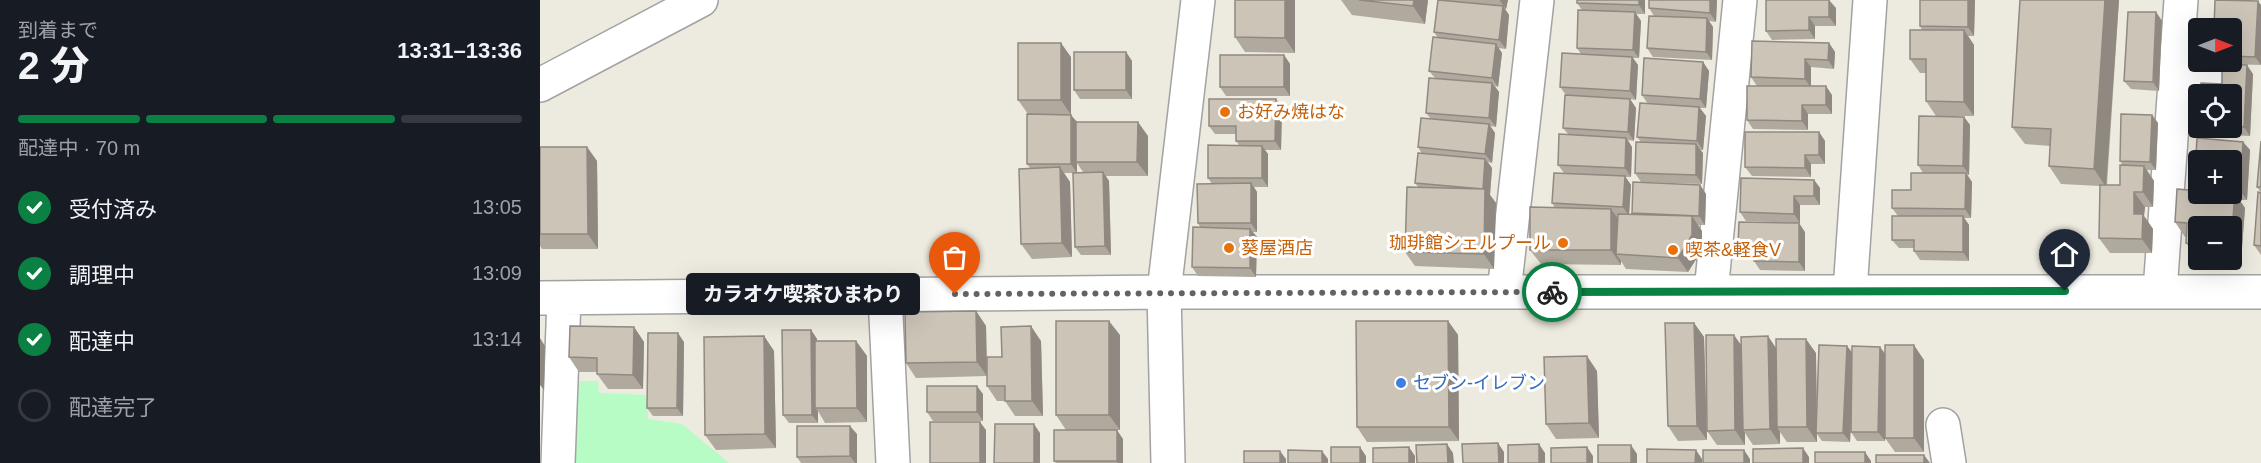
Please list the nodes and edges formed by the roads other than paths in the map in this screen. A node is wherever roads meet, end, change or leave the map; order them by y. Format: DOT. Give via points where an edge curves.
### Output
graph roads {
  1 [pos="701,0"];
  2 [pos="1198,0"];
  3 [pos="1536,0"];
  4 [pos="1740,0"];
  5 [pos="1870,0"];
  6 [pos="2181,0"];
  7 [pos="2176,71"];
  8 [pos="2188,71"];
  9 [pos="540,86"];
  10 [pos="1850,291"];
  11 [pos="2160,291"];
  12 [pos="1164,292"];
  13 [pos="1504,292"];
  14 [pos="1711,292"];
  15 [pos="2261,292"];
  16 [pos="885,295"];
  17 [pos="552,298"];
  18 [pos="1943,425"];
  19 [pos="558,463"];
  20 [pos="893,463"];
  21 [pos="1168,463"];
  22 [pos="1949,463"];
  1 -- 9 [label="street"];
  2 -- 12 [label="street"];
  3 -- 13 [label="street"];
  4 -- 14 [label="street"];
  5 -- 10 [label="street"];
  6 -- 7 [label="street"];
  7 -- 8 [label="street"];
  7 -- 11 [label="street"];
  10 -- 11 [label="street"];
  10 -- 14 [label="street"];
  11 -- 15 [label="street"];
  12 -- 13 [label="street"];
  12 -- 16 [label="street"];
  12 -- 21 [label="street"];
  13 -- 14 [label="street"];
  16 -- 17 [label="street"];
  16 -- 20 [label="street"];
  17 -- 19 [label="street"];
  18 -- 22 [label="street"];
}
